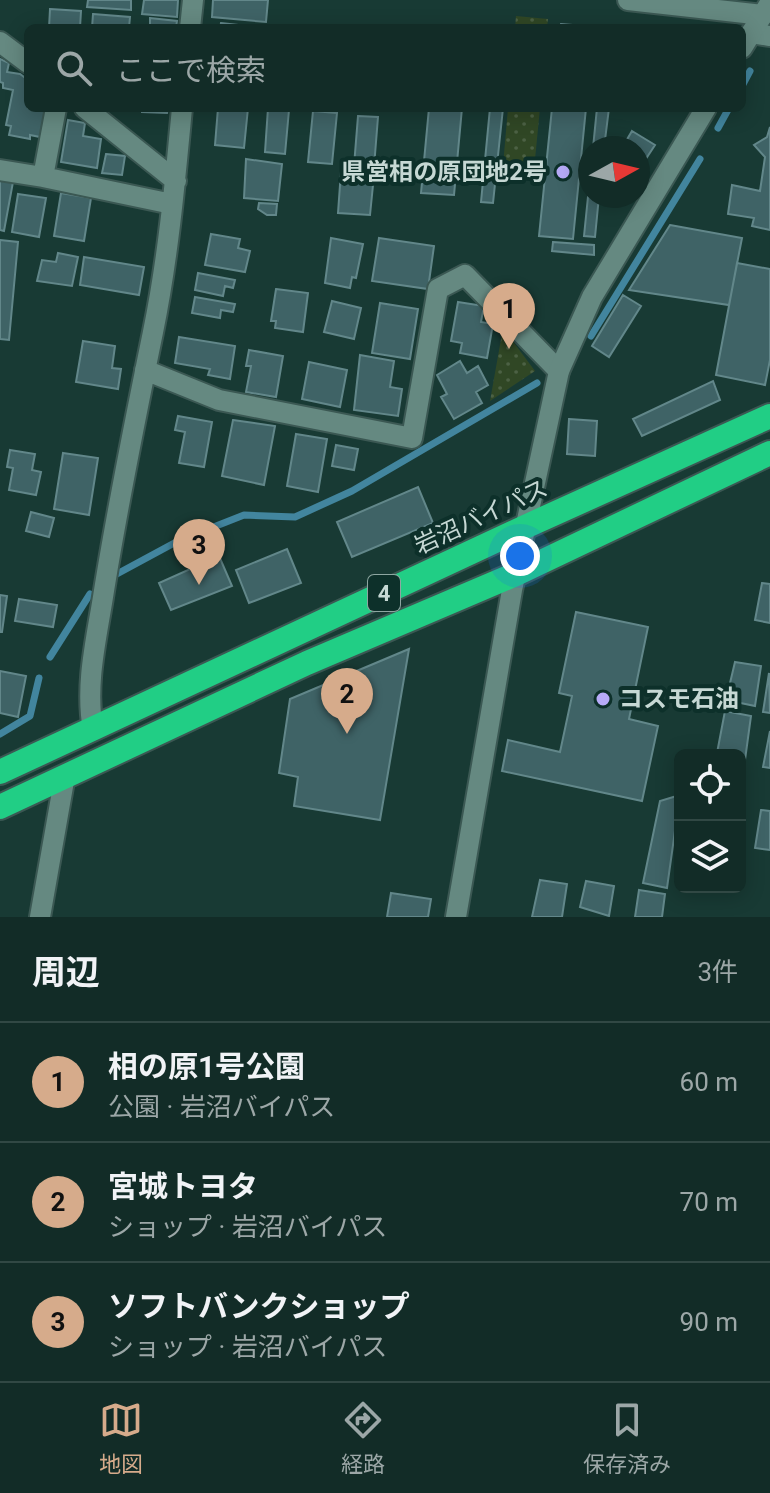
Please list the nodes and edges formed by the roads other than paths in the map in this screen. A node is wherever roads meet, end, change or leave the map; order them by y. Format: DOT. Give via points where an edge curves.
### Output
graph roads {
  1 [pos="193,0"];
  2 [pos="628,0"];
  3 [pos="766,9"];
  4 [pos="190,24"];
  5 [pos="754,39"];
  6 [pos="0,42"];
  7 [pos="24,60"];
  8 [pos="55,112"];
  9 [pos="90,112"];
  10 [pos="182,112"];
  11 [pos="704,112"];
  12 [pos="0,170"];
  13 [pos="43,177"];
  14 [pos="176,181"];
  15 [pos="172,204"];
  16 [pos="145,370"];
  17 [pos="559,371"];
  18 [pos="770,416"];
  19 [pos="770,453"];
  20 [pos="527,526"];
  21 [pos="516,574"];
  22 [pos="93,730"];
  23 [pos="0,772"];
  24 [pos="65,775"];
  25 [pos="0,807"];
  26 [pos="40,917"];
  27 [pos="456,917"];
  1 -- 4 [label="street"];
  2 -- 3 [label="street"];
  3 -- 5 [label="street"];
  6 -- 7 [label="street"];
  8 -- 13 [label="street"];
  9 -- 14 [label="street"];
  10 -- 14 [label="street"];
  11 -- 17 [label="street" via="592,297"];
  12 -- 13 [label="street"];
  13 -- 15 [label="street"];
  14 -- 15 [label="street"];
  15 -- 16 [label="street"];
  16 -- 17 [label="street" via="219,400 412,438 438,289 465,275"];
  16 -- 22 [label="street" via="90,681"];
  17 -- 20 [label="street"];
  18 -- 20 [label="highway, 岩沼バイパス / 4"];
  19 -- 21 [label="highway, 4"];
  20 -- 21 [label="street"];
  20 -- 22 [label="highway, 岩沼バイパス / 4"];
  21 -- 24 [label="highway, 4"];
  21 -- 27 [label="street"];
  22 -- 23 [label="highway, 岩沼バイパス / 4"];
  24 -- 25 [label="highway, 4"];
  24 -- 26 [label="street"];
}
